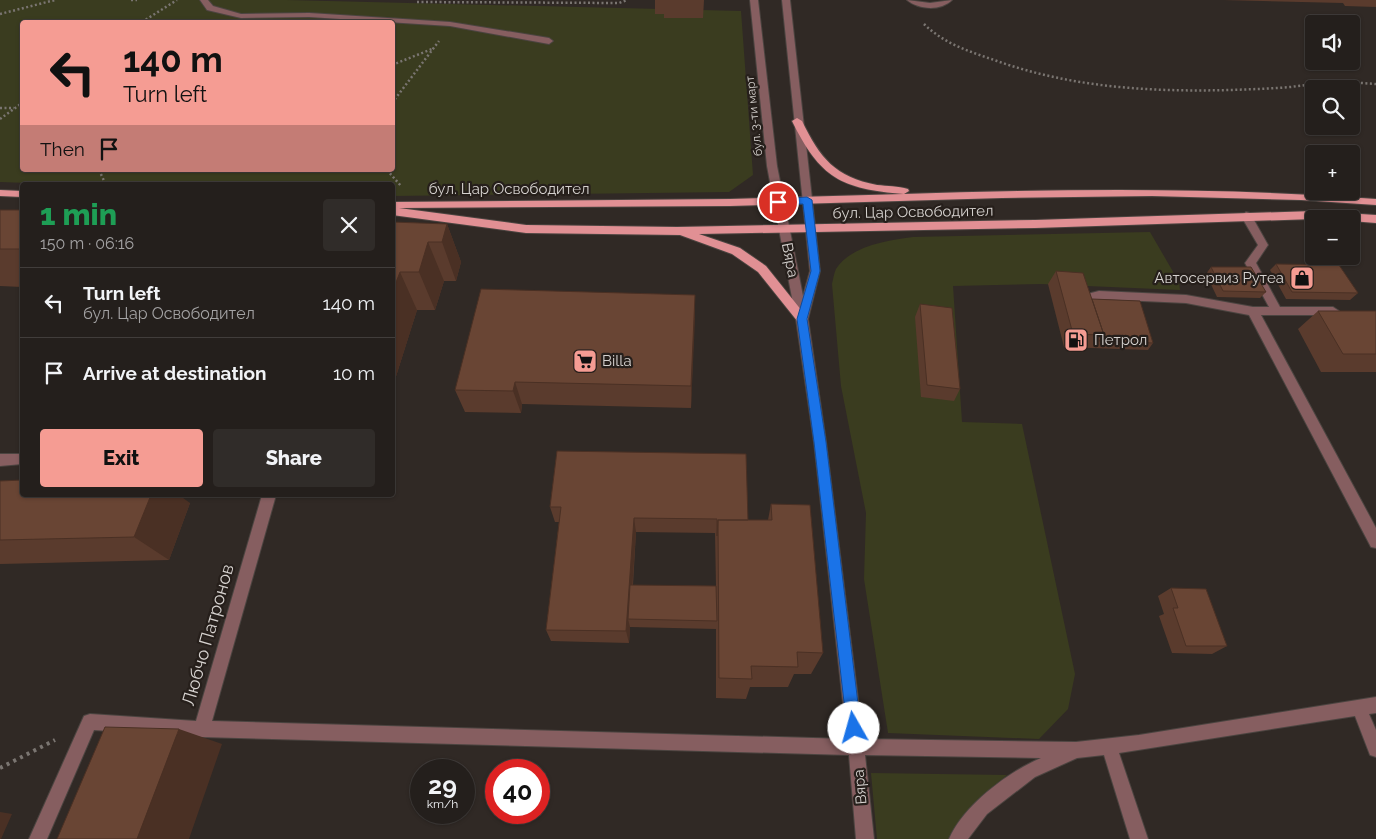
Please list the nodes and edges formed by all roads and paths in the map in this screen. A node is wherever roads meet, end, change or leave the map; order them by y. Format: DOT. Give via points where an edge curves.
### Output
graph roads {
  1 [pos="55,0"];
  2 [pos="131,0"];
  3 [pos="137,0"];
  4 [pos="177,0"];
  5 [pos="204,0"];
  6 [pos="627,0"];
  7 [pos="754,0"];
  8 [pos="786,0"];
  9 [pos="911,0"];
  10 [pos="948,0"];
  11 [pos="412,2"];
  12 [pos="919,4"];
  13 [pos="0,14"];
  14 [pos="145,20"];
  15 [pos="380,20"];
  16 [pos="395,21"];
  17 [pos="450,24"];
  18 [pos="549,41"];
  19 [pos="432,49"];
  20 [pos="395,64"];
  21 [pos="1376,84"];
  22 [pos="395,98"];
  23 [pos="20,104"];
  24 [pos="0,108"];
  25 [pos="15,108"];
  26 [pos="0,119"];
  27 [pos="798,121"];
  28 [pos="0,193"];
  29 [pos="20,194"];
  30 [pos="979,196"];
  31 [pos="807,200"];
  32 [pos="778,202"];
  33 [pos="1376,202"];
  34 [pos="395,205"];
  35 [pos="395,211"];
  36 [pos="1246,216"];
  37 [pos="1376,219"];
  38 [pos="784,229"];
  39 [pos="811,229"];
  40 [pos="677,231"];
  41 [pos="1133,297"];
  42 [pos="1090,306"];
  43 [pos="1124,307"];
  44 [pos="1253,311"];
  45 [pos="1277,311"];
  46 [pos="1346,311"];
  47 [pos="802,319"];
  48 [pos="20,459"];
  49 [pos="0,460"];
  50 [pos="268,497"];
  51 [pos="1376,542"];
  52 [pos="1376,705"];
  53 [pos="1359,708"];
  54 [pos="90,722"];
  55 [pos="202,729"];
  56 [pos="1109,746"];
  57 [pos="856,747"];
  58 [pos="1376,749"];
  59 [pos="1076,750"];
  60 [pos="0,768"];
  61 [pos="38,839"];
  62 [pos="865,839"];
  63 [pos="958,839"];
  64 [pos="1138,839"];
  1 -- 13 [label="path"];
  2 -- 3 [label="path"];
  4 -- 14 [label="path"];
  5 -- 15 [label="street" via="210,8 241,16"];
  6 -- 11 [label="path" via="619,3"];
  7 -- 32 [label="street, бул. 3-ти март"];
  8 -- 27 [label="street"];
  9 -- 12 [label="street"];
  10 -- 12 [label="street" via="934,6"];
  12 -- 21 [label="path" via="920,18 933,34 955,46 1009,67 1082,83 1149,90 1295,87 1334,82"];
  16 -- 17 [label="street"];
  17 -- 18 [label="street"];
  17 -- 19 [label="path"];
  19 -- 20 [label="path"];
  19 -- 22 [label="path"];
  23 -- 25 [label="path"];
  24 -- 25 [label="path"];
  25 -- 26 [label="path"];
  27 -- 30 [label="main road" via="815,155 850,181 893,190"];
  27 -- 31 [label="street"];
  28 -- 29 [label="main road"];
  30 -- 31 [label="main road, бул. Цар Освободител"];
  30 -- 33 [label="main road, бул. Цар Освободител" via="1234,193"];
  31 -- 32 [label="main road, бул. Цар Освободител"];
  31 -- 39 [label="street, Вяра"];
  32 -- 34 [label="main road, бул. Цар Освободител"];
  32 -- 38 [label="street, бул. 3-ти март"];
  35 -- 40 [label="main road, бул. Цар Освободител" via="526,229"];
  36 -- 37 [label="main road, бул. Цар Освободител" via="1314,215"];
  36 -- 39 [label="main road, бул. Цар Освободител"];
  36 -- 45 [label="street" via="1264,245 1250,263"];
  38 -- 39 [label="main road, бул. Цар Освободител"];
  38 -- 40 [label="main road, бул. Цар Освободител"];
  38 -- 47 [label="street, Вяра"];
  39 -- 47 [label="street, Вяра" via="816,271"];
  40 -- 47 [label="main road" via="736,251 762,269"];
  41 -- 42 [label="street" via="1099,295 1091,297"];
  41 -- 43 [label="street" via="1125,301"];
  41 -- 44 [label="street" via="1186,299"];
  44 -- 45 [label="street"];
  44 -- 51 [label="street"];
  45 -- 46 [label="street"];
  47 -- 57 [label="street, Вяра"];
  48 -- 49 [label="street"];
  50 -- 55 [label="street, Любчо Патронов"];
  52 -- 53 [label="street"];
  53 -- 56 [label="street"];
  53 -- 58 [label="street"];
  54 -- 55 [label="street, Любчо Патронов"];
  54 -- 60 [label="path"];
  54 -- 61 [label="street"];
  55 -- 57 [label="street"];
  56 -- 59 [label="street"];
  56 -- 64 [label="street"];
  57 -- 59 [label="street"];
  57 -- 62 [label="street, Вяра"];
  59 -- 63 [label="street" via="1029,771 981,808"];
}
